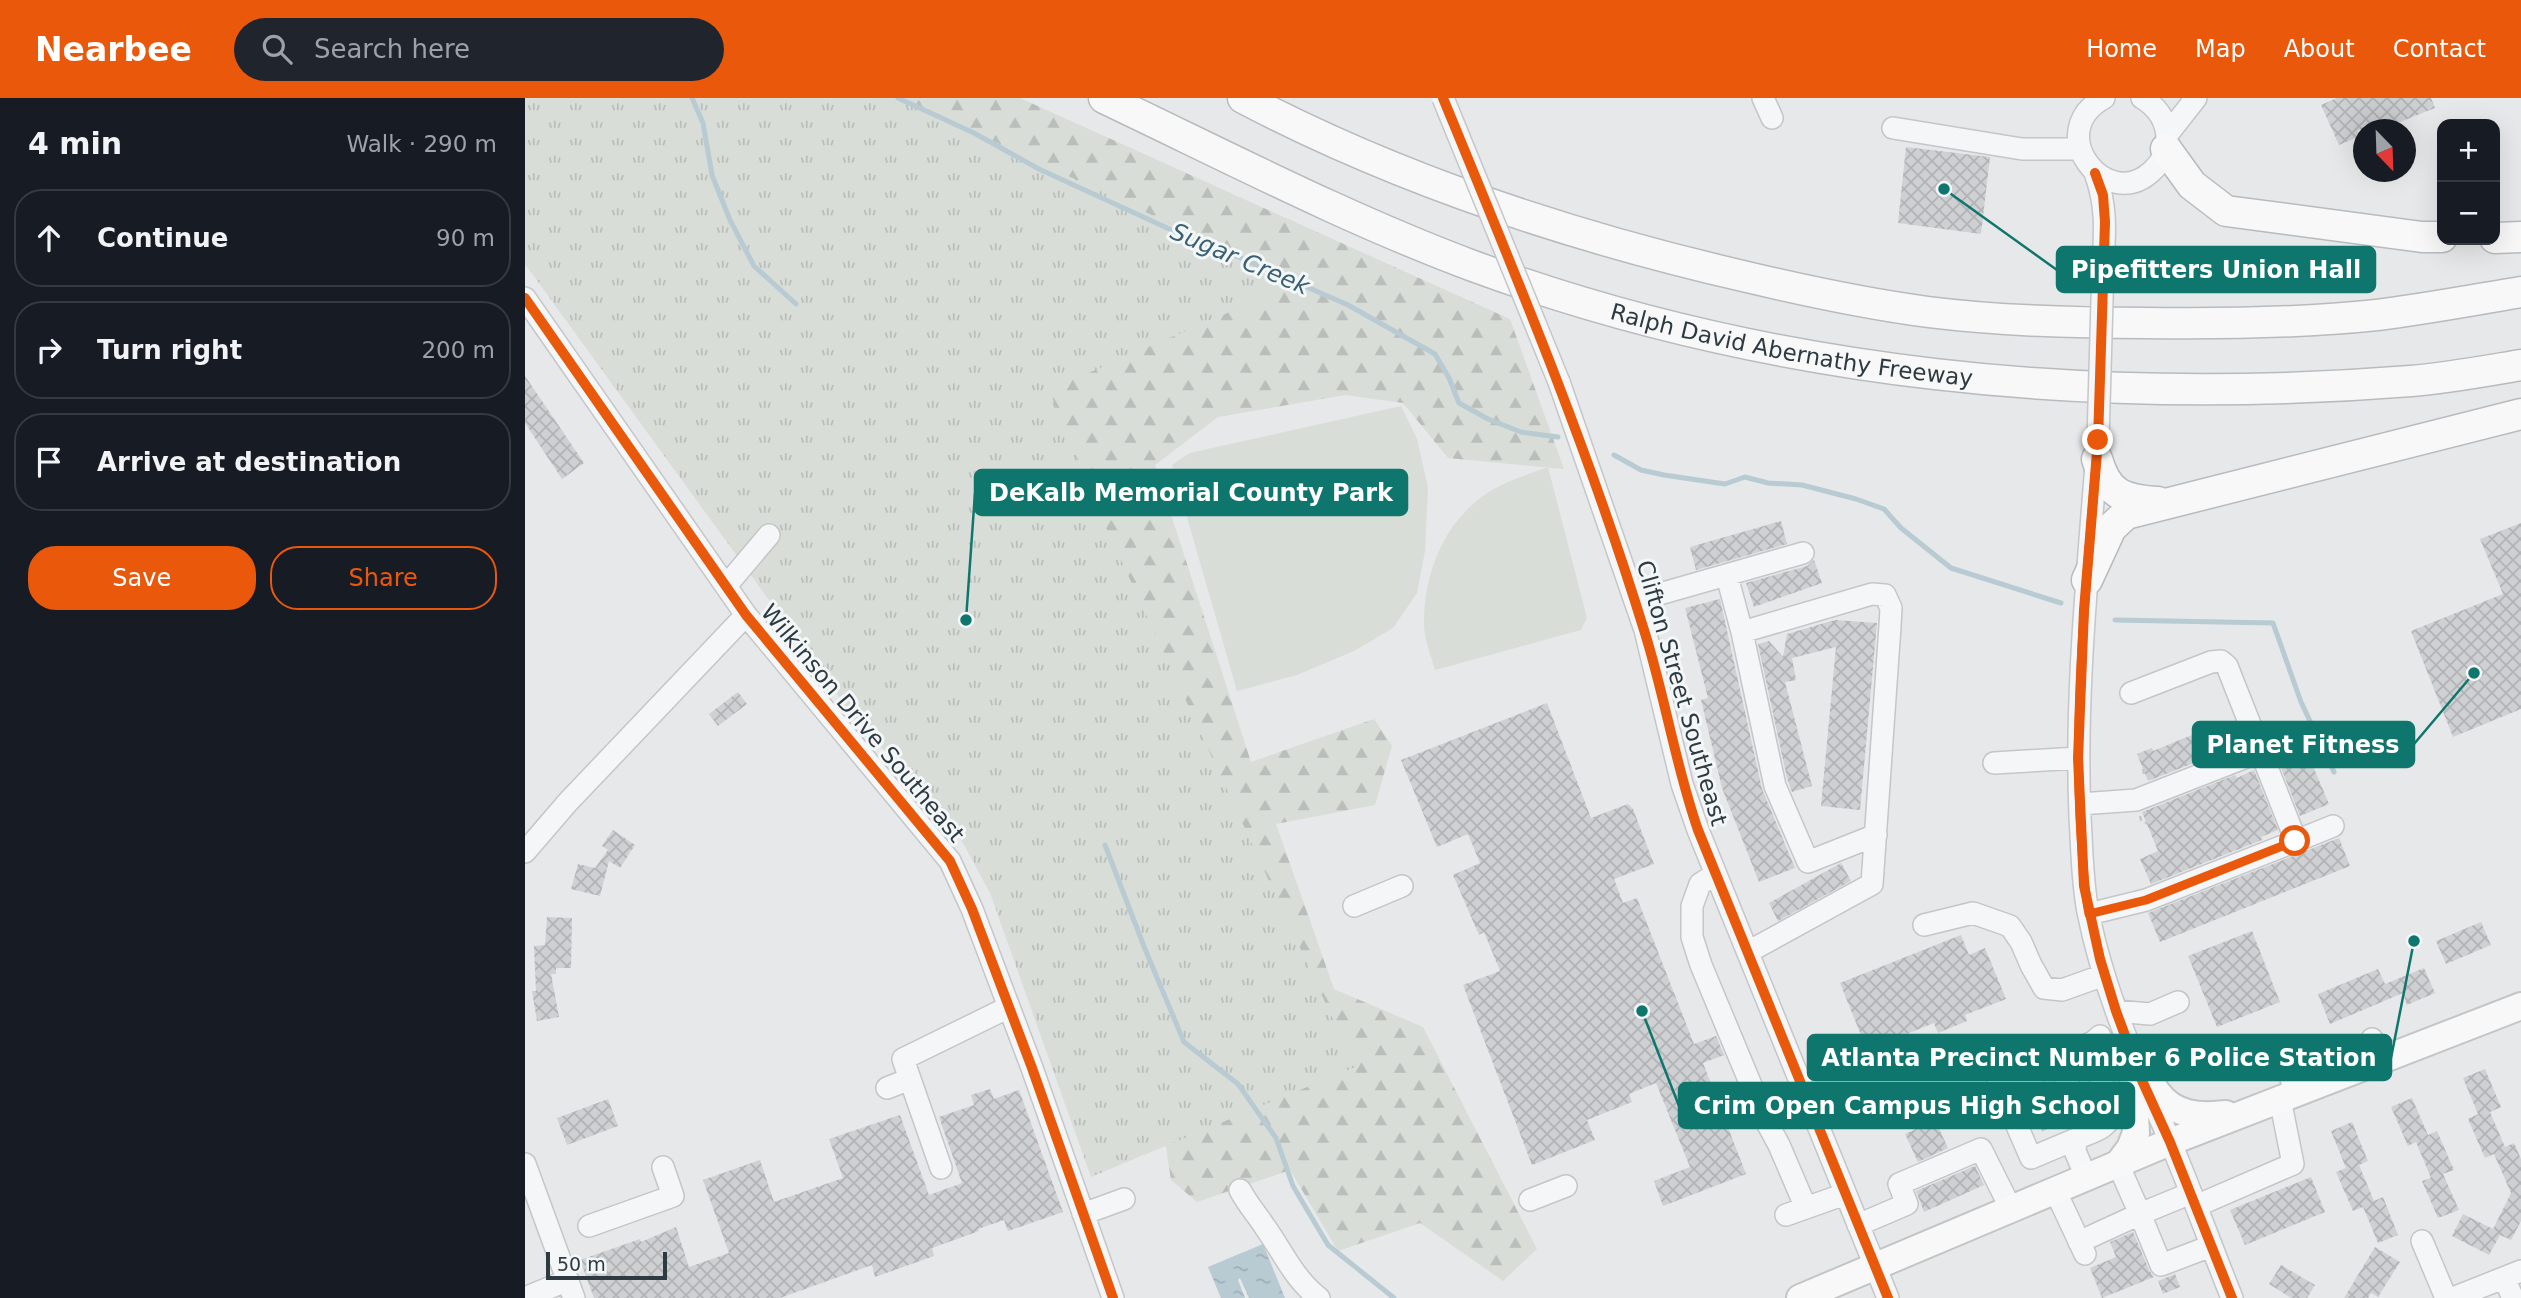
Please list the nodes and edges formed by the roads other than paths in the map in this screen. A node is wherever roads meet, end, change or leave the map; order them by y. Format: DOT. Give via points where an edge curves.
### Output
graph roads {
  1 [pos="1104,98"];
  2 [pos="1243,98"];
  3 [pos="1443,98"];
  4 [pos="2145,98"];
  5 [pos="2196,98"];
  6 [pos="2095,101"];
  7 [pos="1893,128"];
  8 [pos="2167,142"];
  9 [pos="2080,149"];
  10 [pos="2095,173"];
  11 [pos="2137,180"];
  12 [pos="2105,222"];
  13 [pos="2437,237"];
  14 [pos="2521,237"];
  15 [pos="2500,238"];
  16 [pos="2521,292"];
  17 [pos="529,313"];
  18 [pos="2521,365"];
  19 [pos="2521,414"];
  20 [pos="2097,449"];
  21 [pos="2171,501"];
  22 [pos="769,536"];
  23 [pos="1803,553"];
  24 [pos="1727,576"];
  25 [pos="2087,580"];
  26 [pos="726,586"];
  27 [pos="1635,601"];
  28 [pos="746,615"];
  29 [pos="1742,632"];
  30 [pos="2131,693"];
  31 [pos="2259,752"];
  32 [pos="2078,758"];
  33 [pos="1994,763"];
  34 [pos="2080,804"];
  35 [pos="2333,826"];
  36 [pos="1875,835"];
  37 [pos="2295,841"];
  38 [pos="525,852"];
  39 [pos="1716,874"];
  40 [pos="1402,886"];
  41 [pos="1354,906"];
  42 [pos="2089,914"];
  43 [pos="1923,925"];
  44 [pos="1748,952"];
  45 [pos="2104,975"];
  46 [pos="2178,1002"];
  47 [pos="2521,1006"];
  48 [pos="1009,1007"];
  49 [pos="2119,1019"];
  50 [pos="2074,1050"];
  51 [pos="2281,1050"];
  52 [pos="2132,1056"];
  53 [pos="2020,1073"];
  54 [pos="910,1079"];
  55 [pos="887,1088"];
  56 [pos="2081,1091"];
  57 [pos="2288,1096"];
  58 [pos="2036,1111"];
  59 [pos="2245,1112"];
  60 [pos="2072,1132"];
  61 [pos="2170,1142"];
  62 [pos="525,1164"];
  63 [pos="2118,1164"];
  64 [pos="663,1167"];
  65 [pos="941,1168"];
  66 [pos="2086,1177"];
  67 [pos="1566,1185"];
  68 [pos="1240,1190"];
  69 [pos="2055,1190"];
  70 [pos="1845,1194"];
  71 [pos="1124,1199"];
  72 [pos="2193,1199"];
  73 [pos="1530,1200"];
  74 [pos="2011,1209"];
  75 [pos="1083,1214"];
  76 [pos="2137,1216"];
  77 [pos="1858,1225"];
  78 [pos="589,1226"];
  79 [pos="2422,1241"];
  80 [pos="2211,1246"];
  81 [pos="1874,1267"];
  82 [pos="2512,1275"];
  83 [pos="571,1289"];
  84 [pos="525,1298"];
  85 [pos="1112,1298"];
  86 [pos="1319,1298"];
  87 [pos="1800,1298"];
  88 [pos="1888,1298"];
  89 [pos="2232,1298"];
  90 [pos="2446,1298"];
  91 [pos="2453,1298"];
  92 [pos="2513,1298"];
  1 -- 18 [label="highway, Ralph David Abernathy Freeway" via="1329,205 1473,266 1616,312 1778,351 1878,368 1994,380 2185,388 2294,388 2415,380"];
  2 -- 16 [label="highway" via="1325,138 1556,227 1654,256 1929,312 2066,323 2223,324 2377,314"];
  3 -- 27 [label="street, Clifton Street Southeast, bridge" via="1559,382"];
  4 -- 8 [label="street" via="2164,120"];
  5 -- 8 [label="street"];
  6 -- 9 [label="street" via="2082,120"];
  7 -- 9 [label="street" via="2022,149"];
  8 -- 11 [label="street" via="2160,163"];
  8 -- 13 [label="highway" via="2192,185 2226,211"];
  9 -- 10 [label="street"];
  10 -- 11 [label="street" via="2108,180"];
  10 -- 12 [label="street"];
  11 -- 12 [label="street"];
  12 -- 20 [label="street, bridge"];
  14 -- 15 [label="highway"];
  17 -- 26 [label="street, Wilkinson Drive Southeast"];
  19 -- 21 [label="highway"];
  20 -- 21 [label="highway" via="2102,479 2112,490 2138,500"];
  20 -- 25 [label="street"];
  21 -- 25 [label="highway" via="2126,514 2111,528"];
  22 -- 26 [label="street"];
  23 -- 24 [label="street"];
  24 -- 27 [label="street"];
  24 -- 29 [label="street"];
  25 -- 32 [label="street"];
  26 -- 28 [label="street, Wilkinson Drive Southeast"];
  27 -- 39 [label="street, Clifton Street Southeast" via="1682,784"];
  28 -- 38 [label="street"];
  28 -- 48 [label="street, Wilkinson Drive Southeast" via="950,861"];
  29 -- 36 [label="street" via="1776,786 1808,862"];
  29 -- 36 [label="street" via="1871,594 1885,595 1891,608"];
  30 -- 31 [label="street" via="2221,661 2227,666"];
  31 -- 34 [label="street" via="2136,800"];
  31 -- 37 [label="street"];
  32 -- 33 [label="street"];
  32 -- 34 [label="street"];
  34 -- 42 [label="street"];
  35 -- 37 [label="street"];
  36 -- 44 [label="street" via="1872,884"];
  37 -- 42 [label="street" via="2146,900"];
  39 -- 44 [label="street, Clifton Street Southeast"];
  39 -- 70 [label="street" via="1700,884 1692,906 1692,937 1779,1144 1796,1212"];
  40 -- 41 [label="street"];
  42 -- 45 [label="street"];
  43 -- 45 [label="street" via="1973,913 2010,926 2044,988 2062,990"];
  44 -- 70 [label="street, Clifton Street Southeast"];
  45 -- 49 [label="street"];
  46 -- 49 [label="street" via="2150,1014"];
  47 -- 57 [label="main road" via="2376,1050"];
  48 -- 54 [label="street" via="903,1059"];
  48 -- 75 [label="street, Wilkinson Drive Southeast"];
  49 -- 50 [label="street"];
  49 -- 52 [label="street"];
  50 -- 53 [label="street"];
  50 -- 56 [label="street"];
  50 -- 60 [label="street" via="2091,1049 2112,1113 2110,1121"];
  51 -- 57 [label="street"];
  52 -- 59 [label="main road" via="2157,1092 2183,1113"];
  52 -- 61 [label="street"];
  52 -- 63 [label="main road" via="2136,1133"];
  53 -- 58 [label="street"];
  53 -- 60 [label="street" via="1999,1082 2031,1158"];
  54 -- 55 [label="street"];
  54 -- 65 [label="street"];
  57 -- 59 [label="main road"];
  57 -- 72 [label="street" via="2293,1164"];
  59 -- 61 [label="main road"];
  60 -- 66 [label="street"];
  61 -- 63 [label="main road"];
  61 -- 72 [label="street"];
  62 -- 83 [label="street"];
  63 -- 66 [label="main road"];
  63 -- 76 [label="street"];
  64 -- 78 [label="street" via="673,1196"];
  66 -- 69 [label="main road"];
  67 -- 73 [label="street"];
  68 -- 86 [label="street" via="1303,1286"];
  69 -- 74 [label="main road"];
  69 -- 76 [label="street" via="2086,1244"];
  70 -- 77 [label="street, Clifton Street Southeast"];
  71 -- 75 [label="street"];
  72 -- 76 [label="street"];
  72 -- 80 [label="street"];
  74 -- 77 [label="street" via="1981,1149 1899,1184 1907,1205"];
  74 -- 81 [label="main road"];
  75 -- 85 [label="street, Wilkinson Drive Southeast"];
  76 -- 80 [label="street" via="2161,1265"];
  77 -- 81 [label="street, Clifton Street Southeast"];
  79 -- 90 [label="street"];
  80 -- 89 [label="street"];
  81 -- 87 [label="main road"];
  81 -- 88 [label="street, Clifton Street Southeast"];
  82 -- 91 [label="street"];
  82 -- 92 [label="street"];
  83 -- 84 [label="street"];
}
